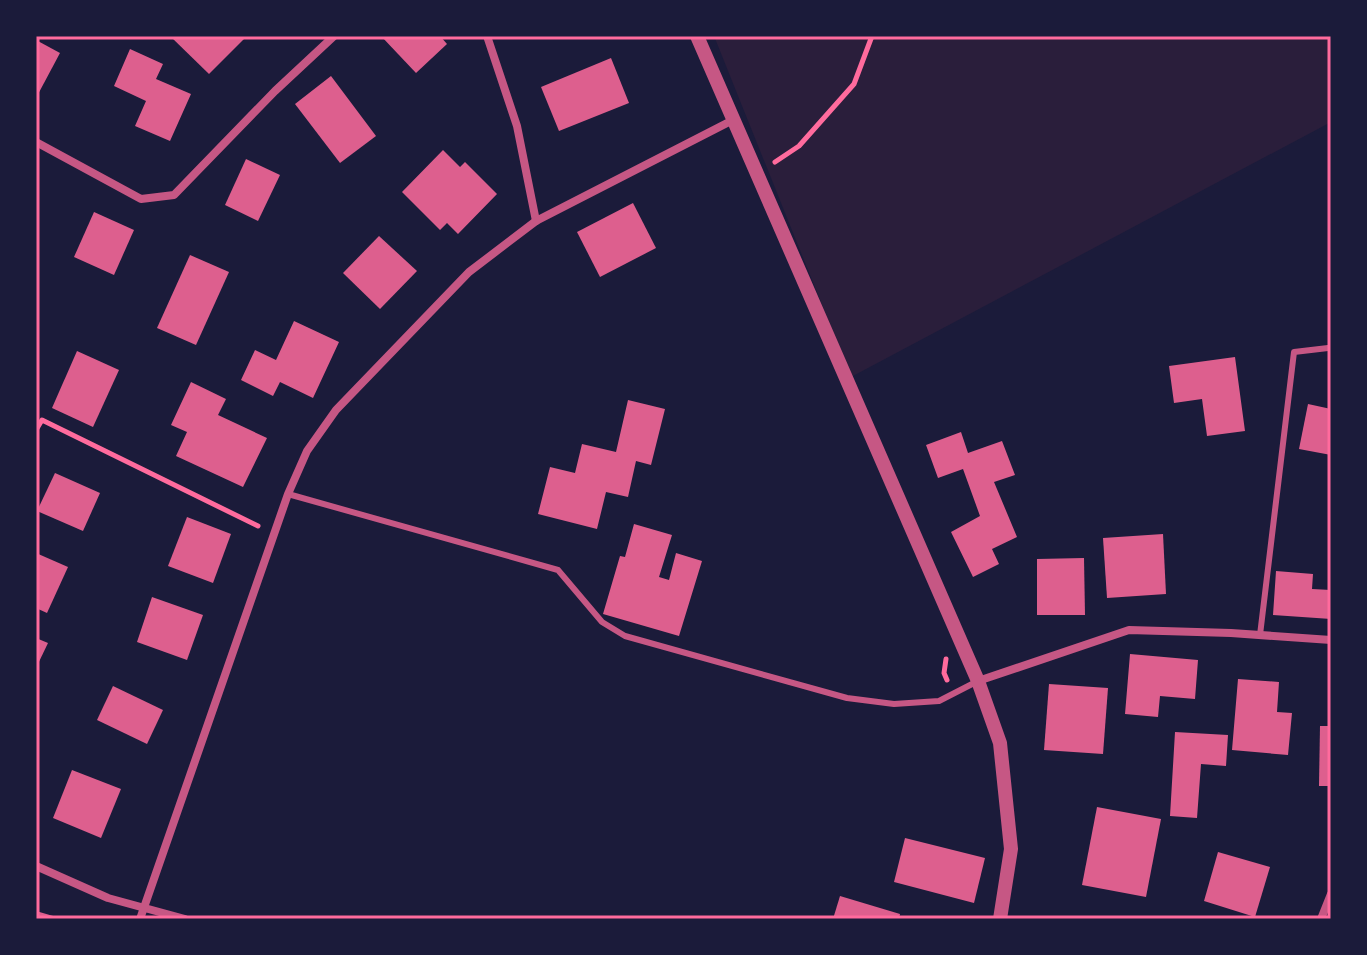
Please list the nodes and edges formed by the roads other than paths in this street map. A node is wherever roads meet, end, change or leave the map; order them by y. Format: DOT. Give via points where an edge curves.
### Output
graph roads {
  1 [pos="334,36"];
  2 [pos="487,36"];
  3 [pos="697,36"];
  4 [pos="733,120"];
  5 [pos="36,142"];
  6 [pos="536,221"];
  7 [pos="1328,348"];
  8 [pos="288,494"];
  9 [pos="1260,635"];
  10 [pos="1331,640"];
  11 [pos="978,681"];
  12 [pos="36,866"];
  13 [pos="1331,894"];
  14 [pos="144,908"];
  15 [pos="140,919"];
  16 [pos="185,919"];
  17 [pos="1000,919"];
  18 [pos="1321,919"];
  1 -- 5 [label="street" via="174,195 141,199"];
  2 -- 6 [label="street" via="517,126"];
  3 -- 4 [label="street"];
  4 -- 6 [label="street"];
  4 -- 11 [label="street"];
  6 -- 8 [label="street" via="469,272 336,410 307,451"];
  7 -- 9 [label="lane" via="1294,352"];
  8 -- 11 [label="lane" via="558,570 602,622 625,636 847,698 894,704 939,701"];
  8 -- 14 [label="street"];
  9 -- 10 [label="street"];
  9 -- 11 [label="street" via="1129,630"];
  11 -- 17 [label="street" via="1000,743 1011,849"];
  12 -- 14 [label="street" via="84,889"];
  13 -- 18 [label="street"];
  14 -- 15 [label="street"];
  14 -- 16 [label="street"];
}
